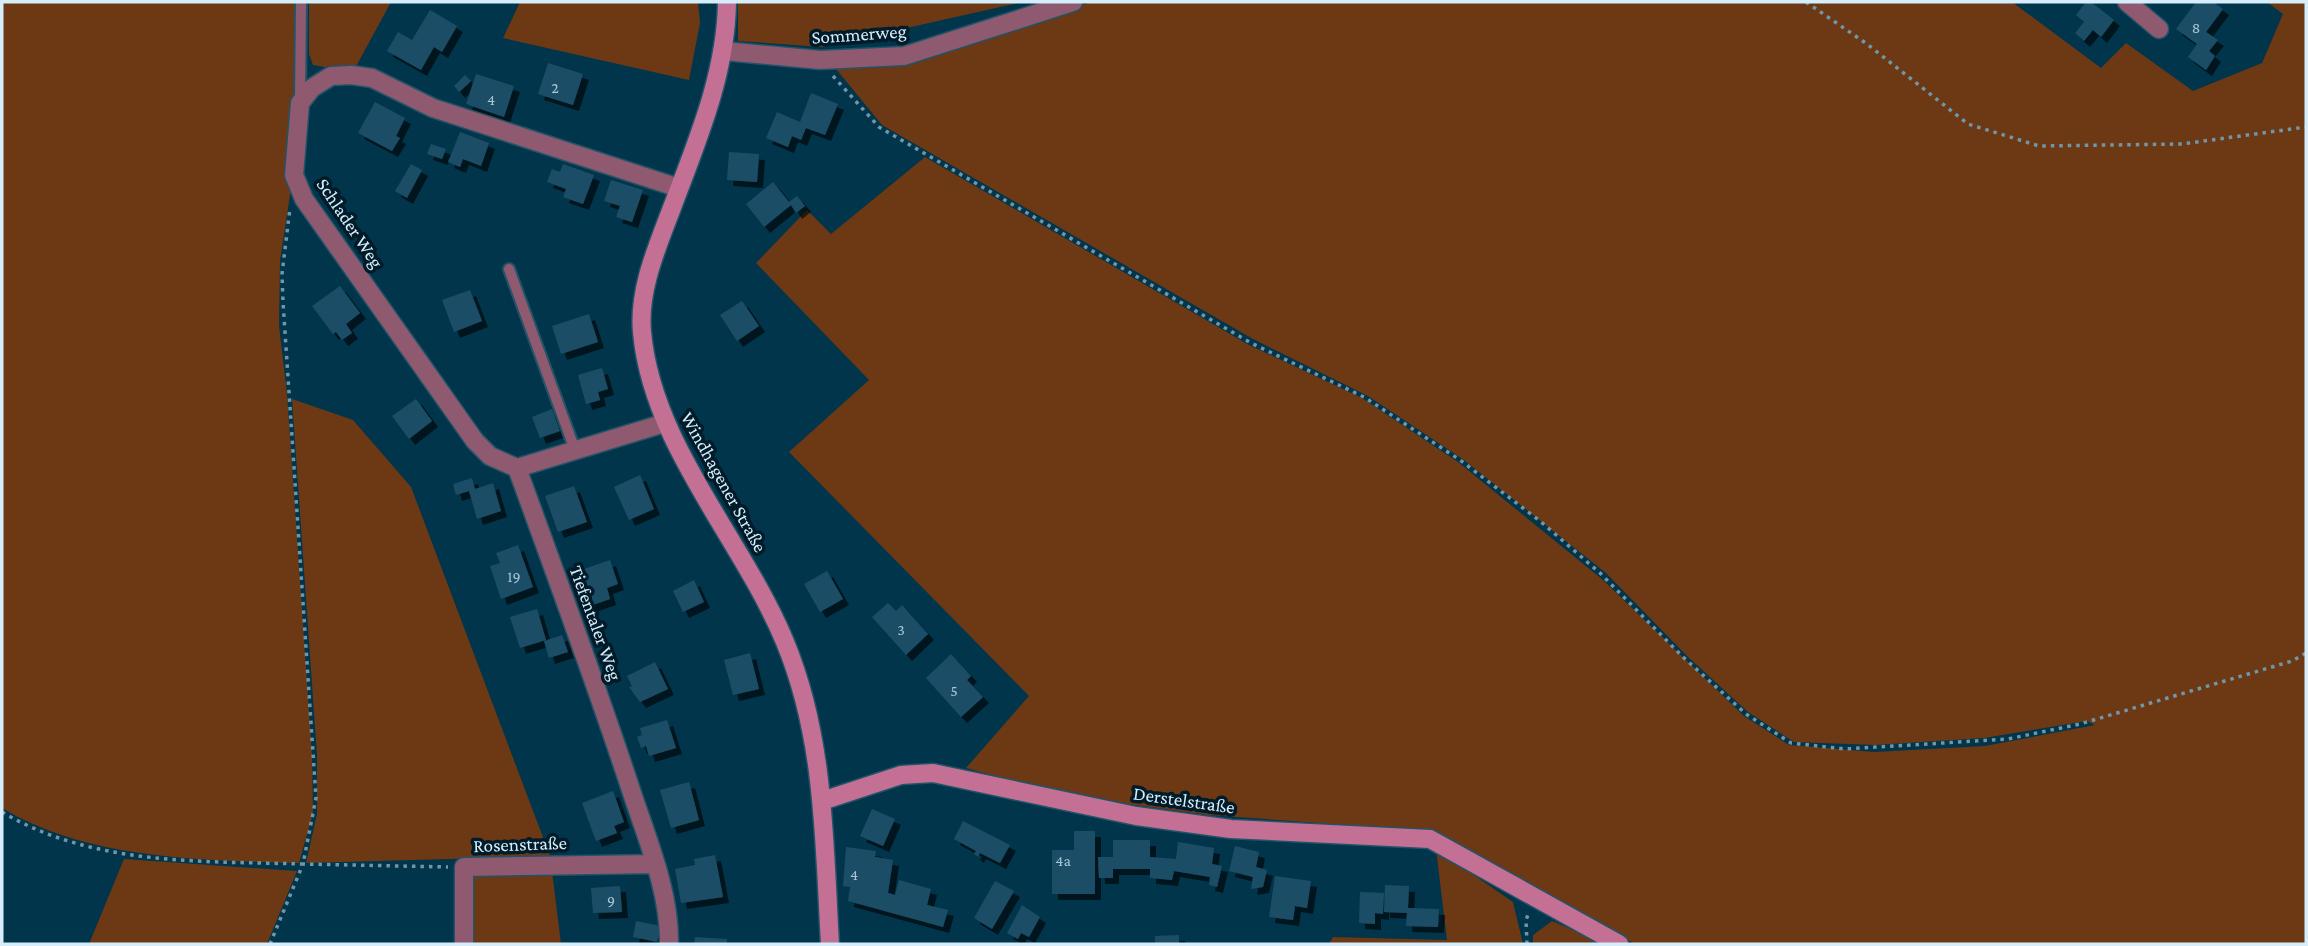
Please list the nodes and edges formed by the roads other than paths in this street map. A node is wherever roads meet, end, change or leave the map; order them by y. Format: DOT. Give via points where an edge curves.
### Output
graph roads {
  1 [pos="301,2"];
  2 [pos="727,2"];
  3 [pos="1073,2"];
  4 [pos="2127,2"];
  5 [pos="2159,29"];
  6 [pos="724,51"];
  7 [pos="300,103"];
  8 [pos="679,188"];
  9 [pos="509,269"];
  10 [pos="666,423"];
  11 [pos="575,450"];
  12 [pos="517,468"];
  13 [pos="822,802"];
  14 [pos="655,864"];
  15 [pos="464,944"];
  16 [pos="669,944"];
  17 [pos="830,944"];
  18 [pos="1619,944"];
  1 -- 7 [label="lane"];
  2 -- 6 [label="main road, Windhagener Straße"];
  3 -- 6 [label="street, Sommerweg" via="904,56 820,60"];
  4 -- 5 [label="street"];
  6 -- 8 [label="main road, Windhagener Straße"];
  7 -- 8 [label="street" via="331,76 372,78 433,108"];
  7 -- 12 [label="street, Schlader Weg" via="294,175 304,199 475,441 490,456"];
  8 -- 10 [label="main road, Windhagener Straße" via="653,258 641,330 649,377"];
  9 -- 11 [label="lane"];
  10 -- 11 [label="street"];
  10 -- 13 [label="main road, Windhagener Straße" via="765,598 786,645 809,720"];
  11 -- 12 [label="street"];
  12 -- 14 [label="street, Tiefentaler Weg"];
  13 -- 17 [label="main road, Windhagener Straße"];
  13 -- 18 [label="main road, Derstelstraße" via="901,775 933,773 1056,801 1231,829 1430,839"];
  14 -- 15 [label="street, Rosenstraße" via="464,867"];
  14 -- 16 [label="street, Tiefentaler Weg" via="670,928"];
}
